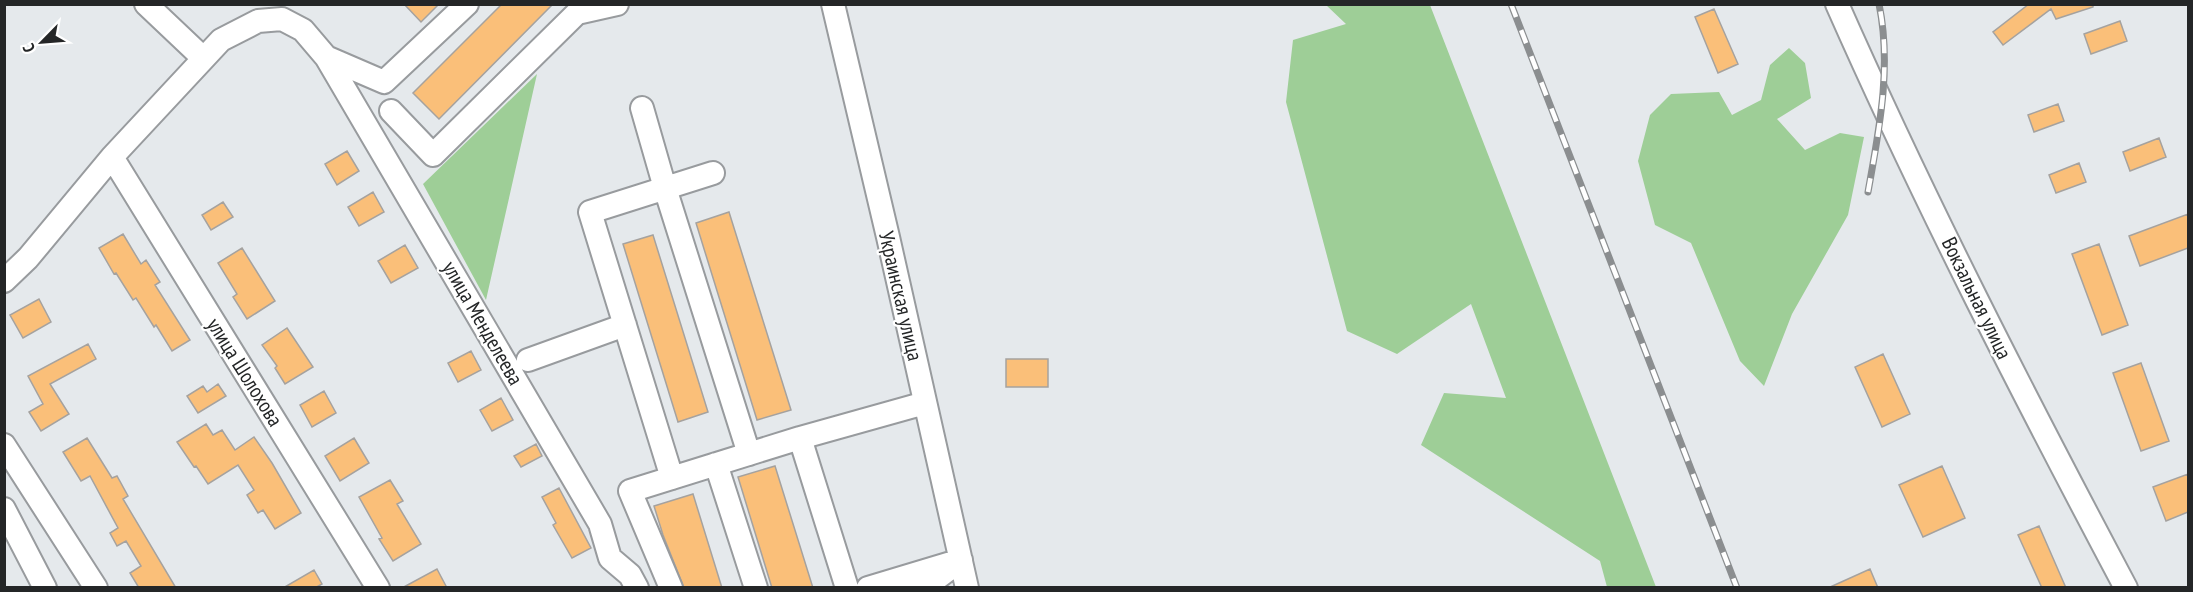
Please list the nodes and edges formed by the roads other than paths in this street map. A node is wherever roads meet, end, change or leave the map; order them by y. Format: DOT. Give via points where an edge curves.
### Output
graph roads {
  1 [pos="146,4"];
  2 [pos="257,4"];
  3 [pos="467,4"];
  4 [pos="617,4"];
  5 [pos="833,4"];
  6 [pos="1836,4"];
  7 [pos="221,40"];
  8 [pos="326,57"];
  9 [pos="203,58"];
  10 [pos="642,108"];
  11 [pos="391,111"];
  12 [pos="112,157"];
  13 [pos="713,173"];
  14 [pos="665,188"];
  15 [pos="4,281"];
  16 [pos="625,325"];
  17 [pos="528,360"];
  18 [pos="925,402"];
  19 [pos="800,438"];
  20 [pos="4,445"];
  21 [pos="749,454"];
  22 [pos="716,464"];
  23 [pos="672,478"];
  24 [pos="4,509"];
  25 [pos="961,560"];
  26 [pos="45,588"];
  27 [pos="96,588"];
  28 [pos="378,588"];
  29 [pos="637,588"];
  30 [pos="671,588"];
  31 [pos="756,588"];
  32 [pos="847,588"];
  33 [pos="868,588"];
  34 [pos="924,588"];
  35 [pos="967,588"];
  36 [pos="2126,588"];
  1 -- 9 [label="street"];
  2 -- 7 [label="street"];
  3 -- 8 [label="street" via="384,82"];
  4 -- 11 [label="street" via="577,13 433,155"];
  5 -- 18 [label="street, Украинская улица"];
  6 -- 36 [label="street, Вокзальная улица" via="1882,107 2026,400"];
  7 -- 8 [label="street, улица Менделеева" via="258,21 282,19 303,30"];
  7 -- 9 [label="street"];
  8 -- 29 [label="street, улица Менделеева" via="600,524 610,558 630,575"];
  9 -- 12 [label="street"];
  10 -- 14 [label="street"];
  12 -- 15 [label="street"];
  12 -- 28 [label="street, улица Шолохова"];
  13 -- 14 [label="street"];
  14 -- 16 [label="street" via="590,212"];
  14 -- 21 [label="street"];
  16 -- 17 [label="street"];
  16 -- 23 [label="street"];
  18 -- 19 [label="street"];
  18 -- 25 [label="street, Украинская улица"];
  19 -- 21 [label="street"];
  19 -- 32 [label="street"];
  20 -- 27 [label="street"];
  21 -- 22 [label="street"];
  22 -- 23 [label="street"];
  22 -- 31 [label="street"];
  23 -- 30 [label="street" via="630,491"];
  24 -- 26 [label="street"];
  25 -- 33 [label="street"];
  25 -- 34 [label="street"];
  25 -- 35 [label="street, Украинская улица"];
}
